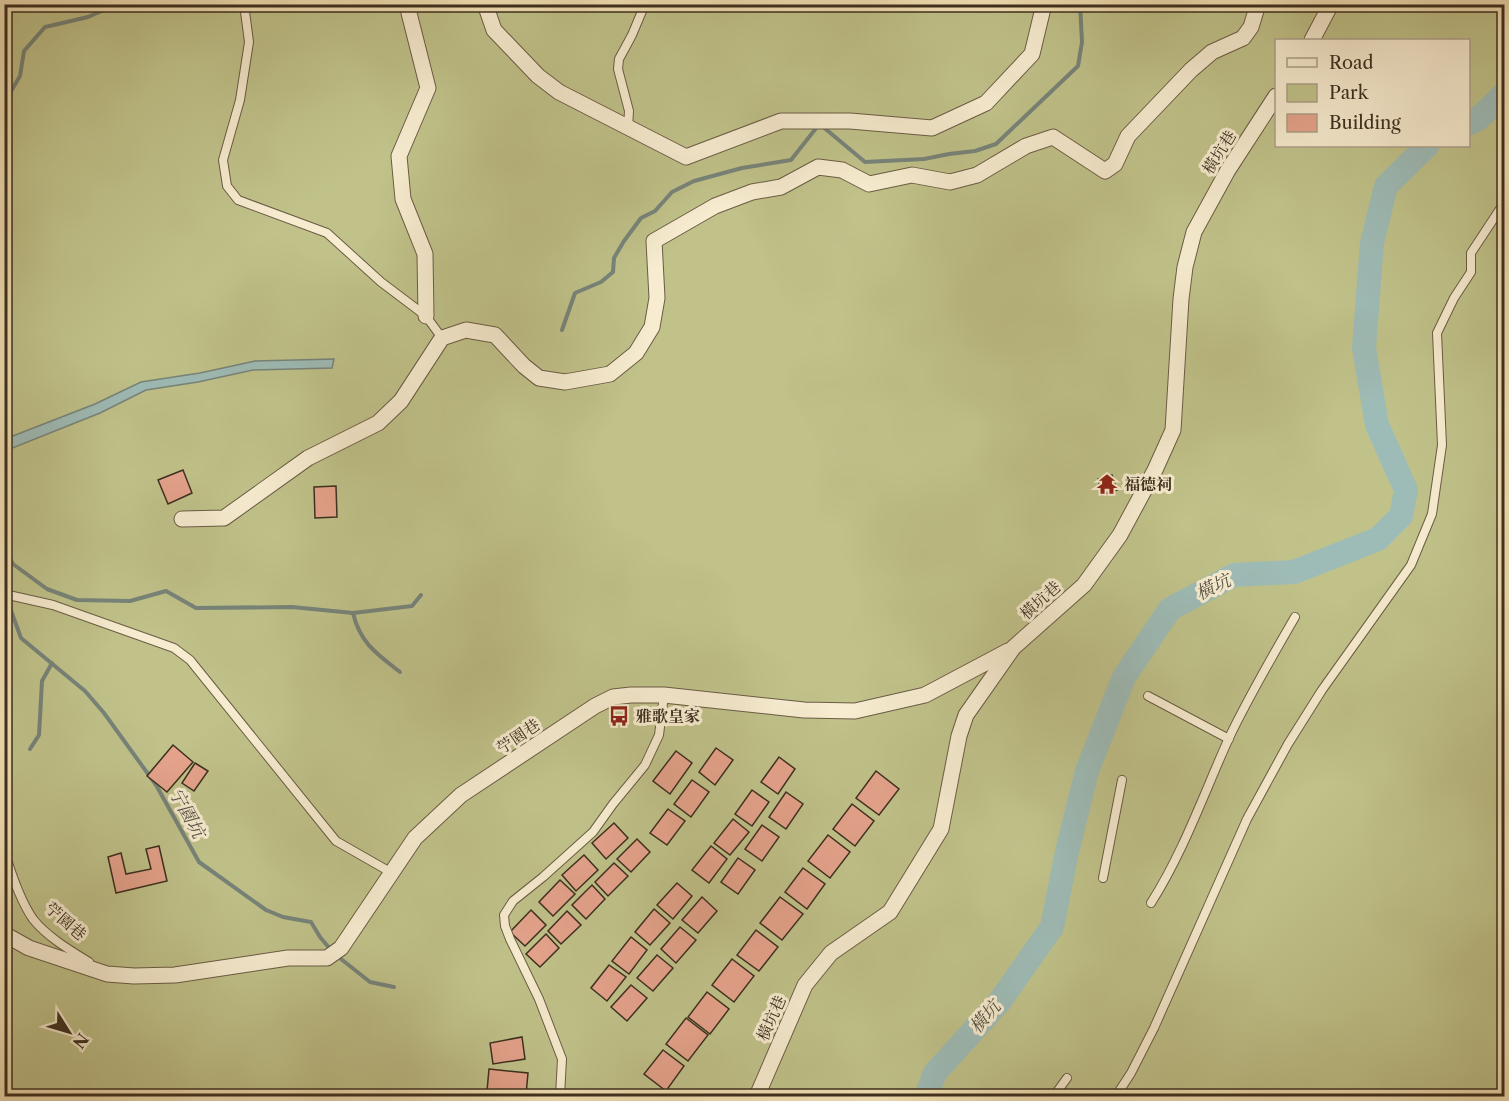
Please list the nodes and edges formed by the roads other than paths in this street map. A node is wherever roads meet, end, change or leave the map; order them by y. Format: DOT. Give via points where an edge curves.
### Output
graph roads {
  1 [pos="244,4"];
  2 [pos="411,4"];
  3 [pos="485,4"];
  4 [pos="645,4"];
  5 [pos="1044,4"];
  6 [pos="1258,4"];
  7 [pos="1331,4"];
  8 [pos="1313,39"];
  9 [pos="1275,98"];
  10 [pos="628,128"];
  11 [pos="1504,203"];
  12 [pos="426,316"];
  13 [pos="441,338"];
  14 [pos="182,519"];
  15 [pos="4,594"];
  16 [pos="1294,617"];
  17 [pos="1013,648"];
  18 [pos="664,695"];
  19 [pos="1148,696"];
  20 [pos="1229,739"];
  21 [pos="1122,780"];
  22 [pos="4,850"];
  23 [pos="392,873"];
  24 [pos="1103,879"];
  25 [pos="1151,903"];
  26 [pos="4,934"];
  27 [pos="107,974"];
  28 [pos="1067,1077"];
  29 [pos="560,1096"];
  30 [pos="757,1096"];
  31 [pos="1054,1096"];
  32 [pos="1116,1096"];
  1 -- 12 [label="lane" via="249,42 240,100 223,160 227,186 238,200 327,233"];
  2 -- 12 [label="street" via="409,13 428,88 399,156 403,199 425,254"];
  3 -- 10 [label="street" via="494,30 538,76 559,92"];
  4 -- 10 [label="lane" via="619,59 629,111"];
  5 -- 10 [label="street" via="1032,54 986,103 932,128 850,121 781,121 686,157"];
  6 -- 13 [label="street" via="1243,38 1212,52 1191,70 1128,136 1115,164 1105,171 1053,136 1026,146 977,175 950,182 912,175 869,184 842,170 818,167 781,187 752,192 715,206 654,241 657,298 652,327 636,353 610,374 565,382 539,378 495,335 466,330"];
  7 -- 8 [label="street"];
  9 -- 17 [label="street, 橫坑巷" via="1194,232 1181,299 1173,430 1155,470 1120,535 1084,585"];
  11 -- 32 [label="lane" via="1471,254 1471,272 1437,333 1442,445 1432,514 1411,565 1288,744 1247,819 1154,1028"];
  12 -- 13 [label="lane"];
  13 -- 14 [label="street" via="401,401 378,423 308,458 224,518"];
  15 -- 23 [label="lane" via="53,605 174,648 190,660 336,841"];
  16 -- 20 [label="lane"];
  17 -- 18 [label="street, 苧園巷" via="925,695 855,711 804,710"];
  17 -- 30 [label="street, 橫坑巷" via="966,715 941,829 890,912 831,953 805,985"];
  18 -- 23 [label="street, 苧園巷" via="613,697 595,705 462,795 415,838"];
  18 -- 29 [label="lane" via="659,735 645,765 593,832 513,901 504,915 507,932 562,1059"];
  19 -- 20 [label="lane"];
  20 -- 25 [label="lane" via="1192,824"];
  21 -- 24 [label="lane"];
  22 -- 27 [label="lane, 苧園巷" via="33,919 63,946"];
  23 -- 27 [label="street, 苧園巷" via="341,948 327,958 288,958 175,975"];
  26 -- 27 [label="street, 苧園巷" via="29,948"];
  28 -- 31 [label="lane"];
}
